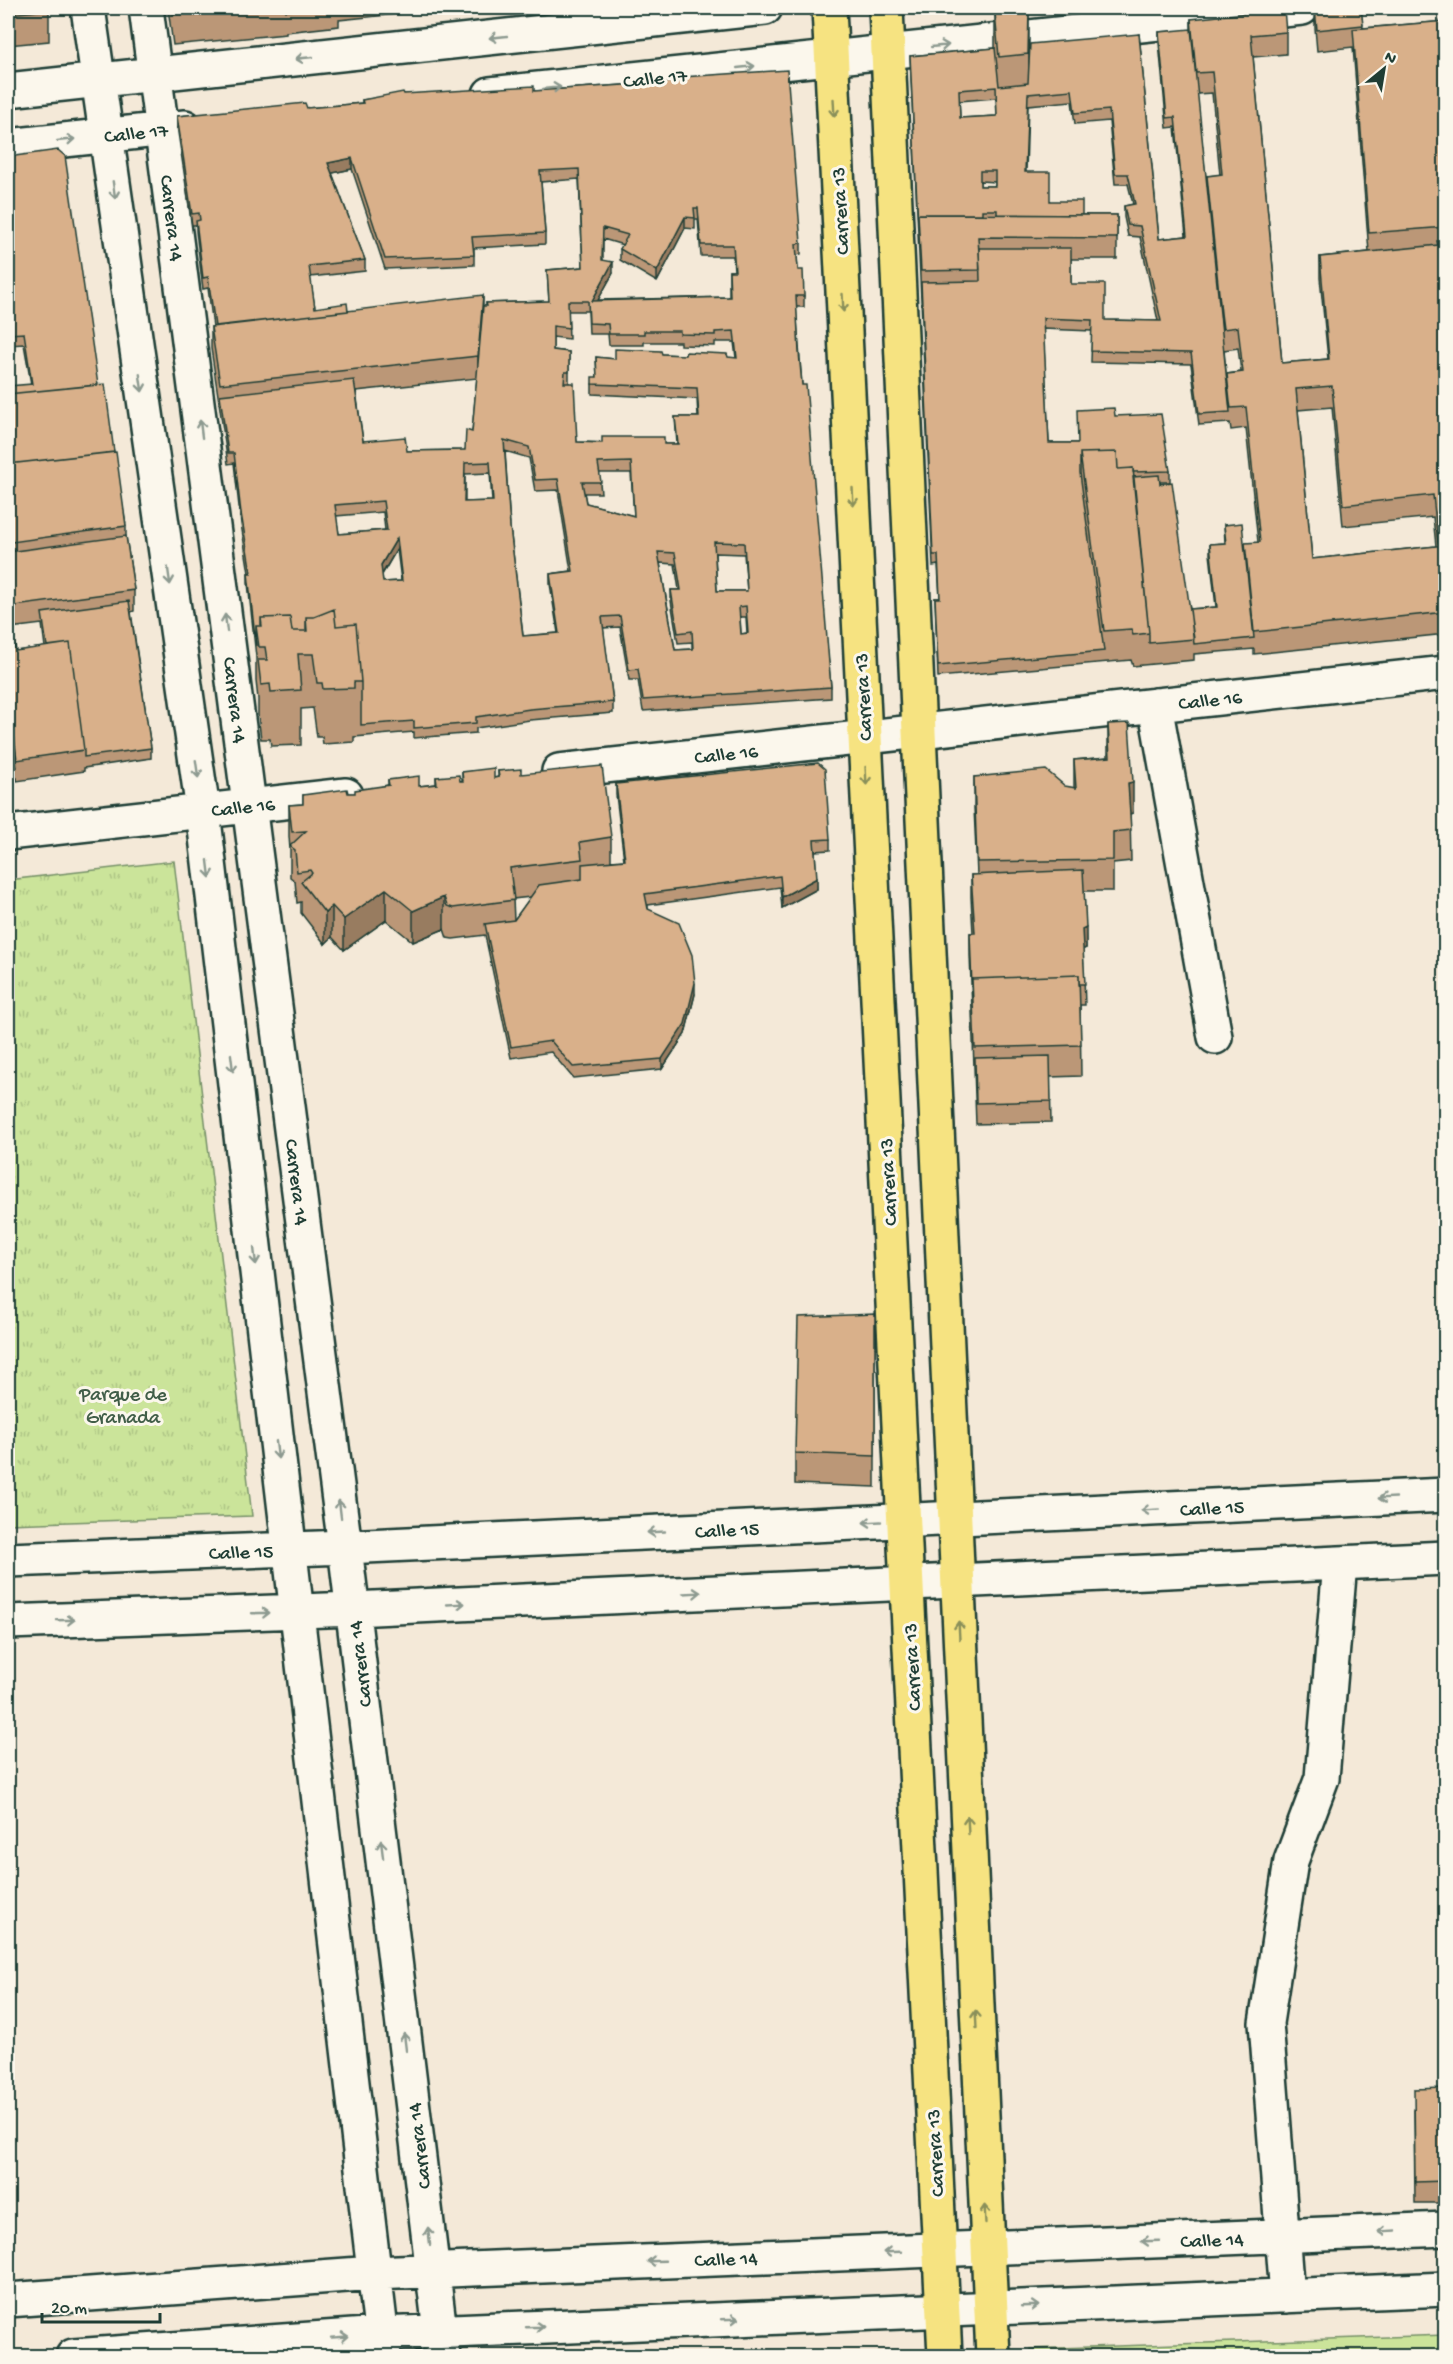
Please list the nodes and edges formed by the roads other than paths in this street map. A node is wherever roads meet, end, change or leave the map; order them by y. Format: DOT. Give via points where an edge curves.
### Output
graph roads {
  1 [pos="88,8"];
  2 [pos="146,8"];
  3 [pos="758,8"];
  4 [pos="829,8"];
  5 [pos="886,8"];
  6 [pos="1302,8"];
  7 [pos="888,52"];
  8 [pos="832,58"];
  9 [pos="155,75"];
  10 [pos="98,81"];
  11 [pos="8,90"];
  12 [pos="456,98"];
  13 [pos="209,124"];
  14 [pos="162,129"];
  15 [pos="106,136"];
  16 [pos="8,146"];
  17 [pos="1446,673"];
  18 [pos="1155,705"];
  19 [pos="918,731"];
  20 [pos="864,737"];
  21 [pos="533,774"];
  22 [pos="380,791"];
  23 [pos="250,806"];
  24 [pos="202,811"];
  25 [pos="8,832"];
  26 [pos="1215,1037"];
  27 [pos="1446,1496"];
  28 [pos="954,1518"];
  29 [pos="904,1521"];
  30 [pos="345,1547"];
  31 [pos="289,1550"];
  32 [pos="1446,1558"];
  33 [pos="8,1560"];
  34 [pos="1340,1563"];
  35 [pos="957,1581"];
  36 [pos="907,1583"];
  37 [pos="353,1609"];
  38 [pos="297,1611"];
  39 [pos="8,1622"];
  40 [pos="1446,2229"];
  41 [pos="1283,2236"];
  42 [pos="987,2248"];
  43 [pos="939,2250"];
  44 [pos="433,2270"];
  45 [pos="374,2272"];
  46 [pos="1446,2289"];
  47 [pos="1287,2296"];
  48 [pos="8,2300"];
  49 [pos="990,2308"];
  50 [pos="943,2310"];
  51 [pos="442,2344"];
  52 [pos="382,2345"];
  53 [pos="73,2356"];
  54 [pos="945,2356"];
  55 [pos="993,2356"];
  1 -- 10 [label="street"];
  2 -- 9 [label="street, Carrera 14"];
  3 -- 9 [label="street, one-way"];
  4 -- 8 [label="main road, Carrera 13"];
  5 -- 7 [label="main road"];
  7 -- 6 [label="street, Calle 17, one-way"];
  7 -- 8 [label="street, Calle 17"];
  7 -- 19 [label="main road"];
  12 -- 8 [label="street, Calle 17, one-way"];
  8 -- 20 [label="main road, Carrera 13, one-way"];
  9 -- 10 [label="street"];
  9 -- 14 [label="street, Carrera 14"];
  10 -- 11 [label="street"];
  10 -- 15 [label="street"];
  13 -- 14 [label="street, Calle 17"];
  14 -- 15 [label="street, Calle 17"];
  23 -- 14 [label="street, Carrera 14, one-way"];
  16 -- 15 [label="street, Calle 17, one-way"];
  15 -- 24 [label="street, one-way"];
  17 -- 18 [label="street, Calle 16"];
  18 -- 19 [label="street, Calle 16"];
  18 -- 26 [label="street"];
  19 -- 20 [label="street, Calle 16"];
  19 -- 28 [label="main road"];
  20 -- 21 [label="street, Calle 16"];
  20 -- 29 [label="main road, Carrera 13, one-way"];
  22 -- 23 [label="street, Calle 16"];
  23 -- 24 [label="street, Calle 16"];
  30 -- 23 [label="street, Carrera 14, one-way"];
  24 -- 25 [label="street, Calle 16"];
  24 -- 31 [label="street, one-way"];
  27 -- 28 [label="street, Calle 15, one-way"];
  28 -- 29 [label="street, Calle 15"];
  28 -- 35 [label="main road"];
  29 -- 30 [label="street, Calle 15, one-way"];
  29 -- 36 [label="main road, Carrera 13"];
  30 -- 31 [label="street, Calle 15"];
  30 -- 37 [label="street, Carrera 14"];
  31 -- 33 [label="street, Calle 15"];
  31 -- 38 [label="street"];
  32 -- 34 [label="street"];
  34 -- 35 [label="street"];
  34 -- 41 [label="street" via="1322,1778 1291,1861 1266,2023"];
  35 -- 36 [label="street"];
  42 -- 35 [label="main road, one-way"];
  37 -- 36 [label="street, one-way"];
  36 -- 43 [label="main road, Carrera 13"];
  37 -- 38 [label="street"];
  44 -- 37 [label="street, Carrera 14, one-way"];
  39 -- 38 [label="street, one-way"];
  38 -- 45 [label="street"];
  40 -- 41 [label="street, Calle 14, one-way"];
  41 -- 42 [label="street, Calle 14, one-way"];
  41 -- 47 [label="street"];
  42 -- 43 [label="street, Calle 14"];
  42 -- 49 [label="main road"];
  43 -- 44 [label="street, Calle 14, one-way"];
  43 -- 50 [label="main road, Carrera 13"];
  44 -- 45 [label="street, Calle 14"];
  44 -- 51 [label="street, Carrera 14"];
  45 -- 48 [label="street, Calle 14"];
  45 -- 52 [label="street"];
  46 -- 47 [label="street"];
  49 -- 47 [label="street, one-way"];
  49 -- 50 [label="street"];
  49 -- 55 [label="main road"];
  51 -- 50 [label="street, one-way"];
  50 -- 54 [label="main road, Carrera 13"];
  51 -- 52 [label="street"];
  53 -- 52 [label="street, one-way"];
}
